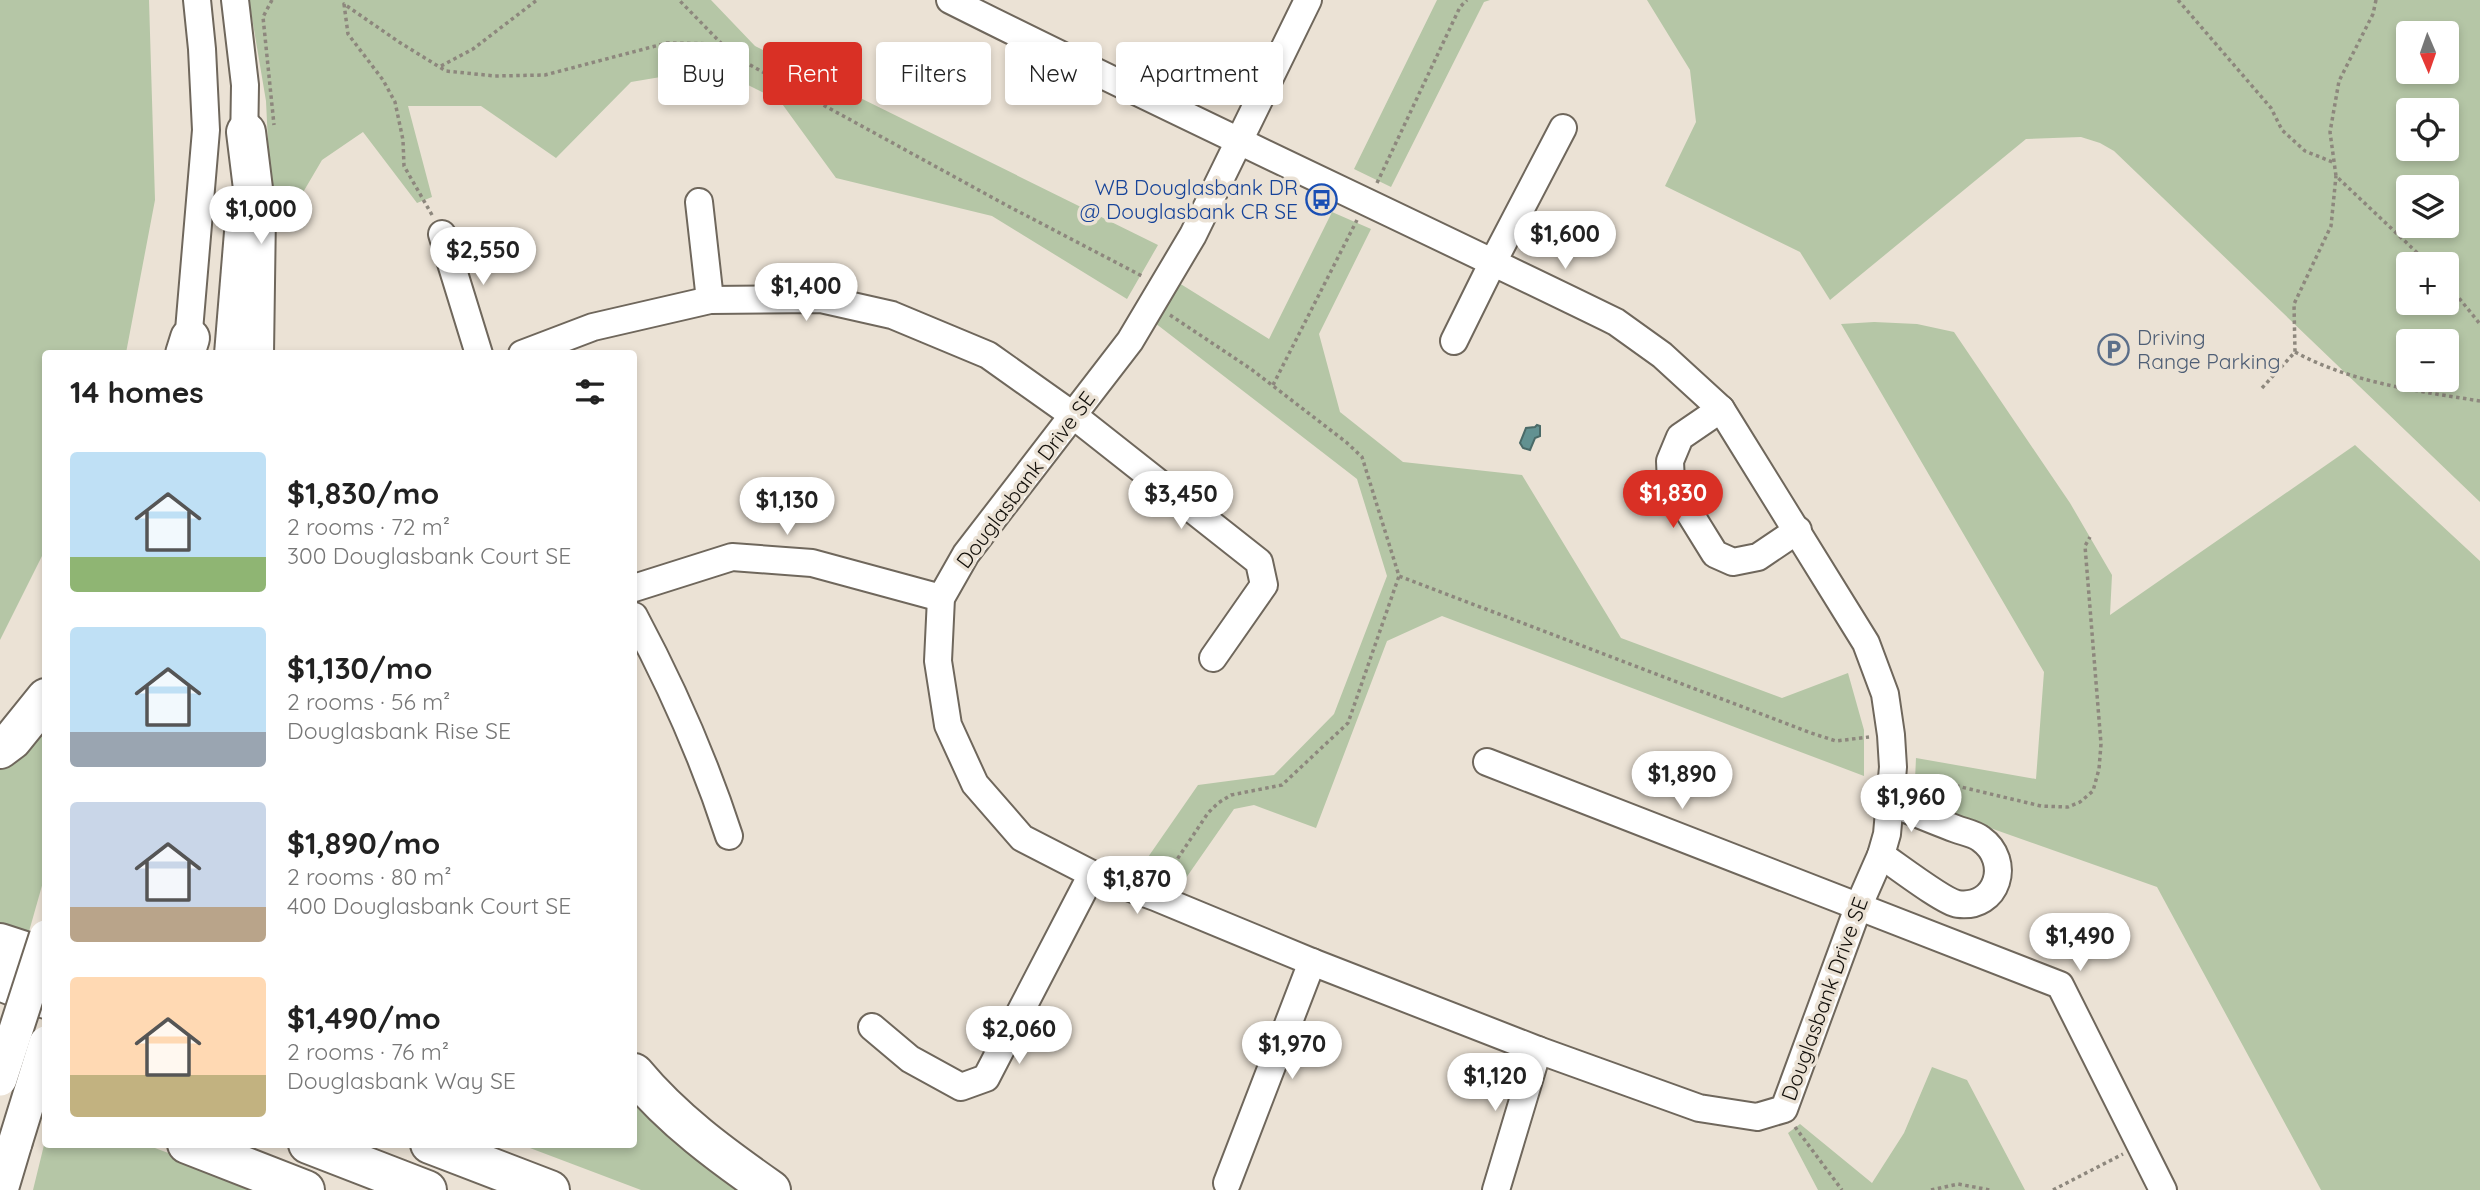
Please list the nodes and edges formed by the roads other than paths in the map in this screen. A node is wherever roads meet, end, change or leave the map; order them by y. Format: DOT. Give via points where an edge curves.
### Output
graph roads {
  1 [pos="197,0"];
  2 [pos="235,0"];
  3 [pos="950,0"];
  4 [pos="1308,0"];
  5 [pos="1563,128"];
  6 [pos="246,132"];
  7 [pos="1240,140"];
  8 [pos="699,202"];
  9 [pos="442,234"];
  10 [pos="1493,262"];
  11 [pos="710,300"];
  12 [pos="1454,341"];
  13 [pos="188,348"];
  14 [pos="229,350"];
  15 [pos="254,350"];
  16 [pos="478,350"];
  17 [pos="533,350"];
  18 [pos="1721,409"];
  19 [pos="1074,416"];
  20 [pos="1798,530"];
  21 [pos="637,587"];
  22 [pos="941,598"];
  23 [pos="637,622"];
  24 [pos="1213,658"];
  25 [pos="42,703"];
  26 [pos="0,749"];
  27 [pos="1487,761"];
  28 [pos="1891,803"];
  29 [pos="729,836"];
  30 [pos="1881,855"];
  31 [pos="1091,874"];
  32 [pos="1859,905"];
  33 [pos="0,943"];
  34 [pos="42,949"];
  35 [pos="42,957"];
  36 [pos="1312,962"];
  37 [pos="0,981"];
  38 [pos="42,997"];
  39 [pos="0,1027"];
  40 [pos="872,1027"];
  41 [pos="42,1043"];
  42 [pos="1538,1051"];
  43 [pos="42,1057"];
  44 [pos="0,1072"];
  45 [pos="637,1077"];
  46 [pos="0,1079"];
  47 [pos="42,1088"];
  48 [pos="197,1148"];
  49 [pos="317,1148"];
  50 [pos="440,1148"];
  51 [pos="1227,1183"];
  52 [pos="1,1190"];
  53 [pos="306,1190"];
  54 [pos="427,1190"];
  55 [pos="550,1190"];
  56 [pos="771,1190"];
  57 [pos="1496,1190"];
  58 [pos="2163,1190"];
  1 -- 13 [label="street" via="206,130"];
  2 -- 6 [label="street"];
  3 -- 7 [label="street, Douglasbank Drive SE"];
  4 -- 7 [label="street"];
  5 -- 10 [label="street"];
  6 -- 14 [label="street"];
  6 -- 15 [label="highway" via="256,213"];
  7 -- 10 [label="street, Douglasbank Drive SE"];
  7 -- 19 [label="street, Douglasbank Drive SE" via="1158,295"];
  8 -- 11 [label="street"];
  9 -- 16 [label="street"];
  10 -- 12 [label="street"];
  10 -- 18 [label="street, Douglasbank Drive SE" via="1616,322 1662,355"];
  11 -- 17 [label="street" via="593,327"];
  11 -- 19 [label="street" via="821,299 892,315 988,355"];
  18 -- 20 [label="street, Douglasbank Drive SE"];
  18 -- 20 [label="street" via="1680,437 1670,460 1671,483 1715,554 1733,562 1758,557"];
  19 -- 22 [label="street, Douglasbank Drive SE" via="966,554"];
  19 -- 24 [label="street" via="1259,562 1264,585"];
  20 -- 28 [label="street, Douglasbank Drive SE" via="1866,643 1885,694 1891,735"];
  21 -- 22 [label="street" via="732,556 812,563"];
  22 -- 31 [label="street, Douglasbank Drive SE" via="939,660 948,725 975,783 1022,838"];
  23 -- 29 [label="street" via="711,780"];
  25 -- 26 [label="highway"];
  27 -- 32 [label="street"];
  28 -- 30 [label="street, Douglasbank Drive SE"];
  28 -- 30 [label="street" via="1981,839 1998,867 1997,882 1989,897 1974,905 1954,904"];
  30 -- 32 [label="street, Douglasbank Drive SE"];
  31 -- 36 [label="street, Douglasbank Drive SE"];
  31 -- 40 [label="street" via="986,1078 961,1087 910,1059"];
  32 -- 42 [label="street, Douglasbank Drive SE" via="1784,1109 1757,1117 1699,1108"];
  32 -- 58 [label="street" via="2060,985"];
  33 -- 35 [label="highway"];
  34 -- 46 [label="main road, bridge"];
  36 -- 42 [label="street, Douglasbank Drive SE"];
  36 -- 51 [label="street"];
  37 -- 38 [label="highway"];
  39 -- 41 [label="highway"];
  42 -- 57 [label="street"];
  43 -- 52 [label="main road, bridge"];
  44 -- 47 [label="highway"];
  45 -- 56 [label="highway" via="712,1150"];
  48 -- 53 [label="highway"];
  49 -- 54 [label="highway"];
  50 -- 55 [label="highway"];
}
